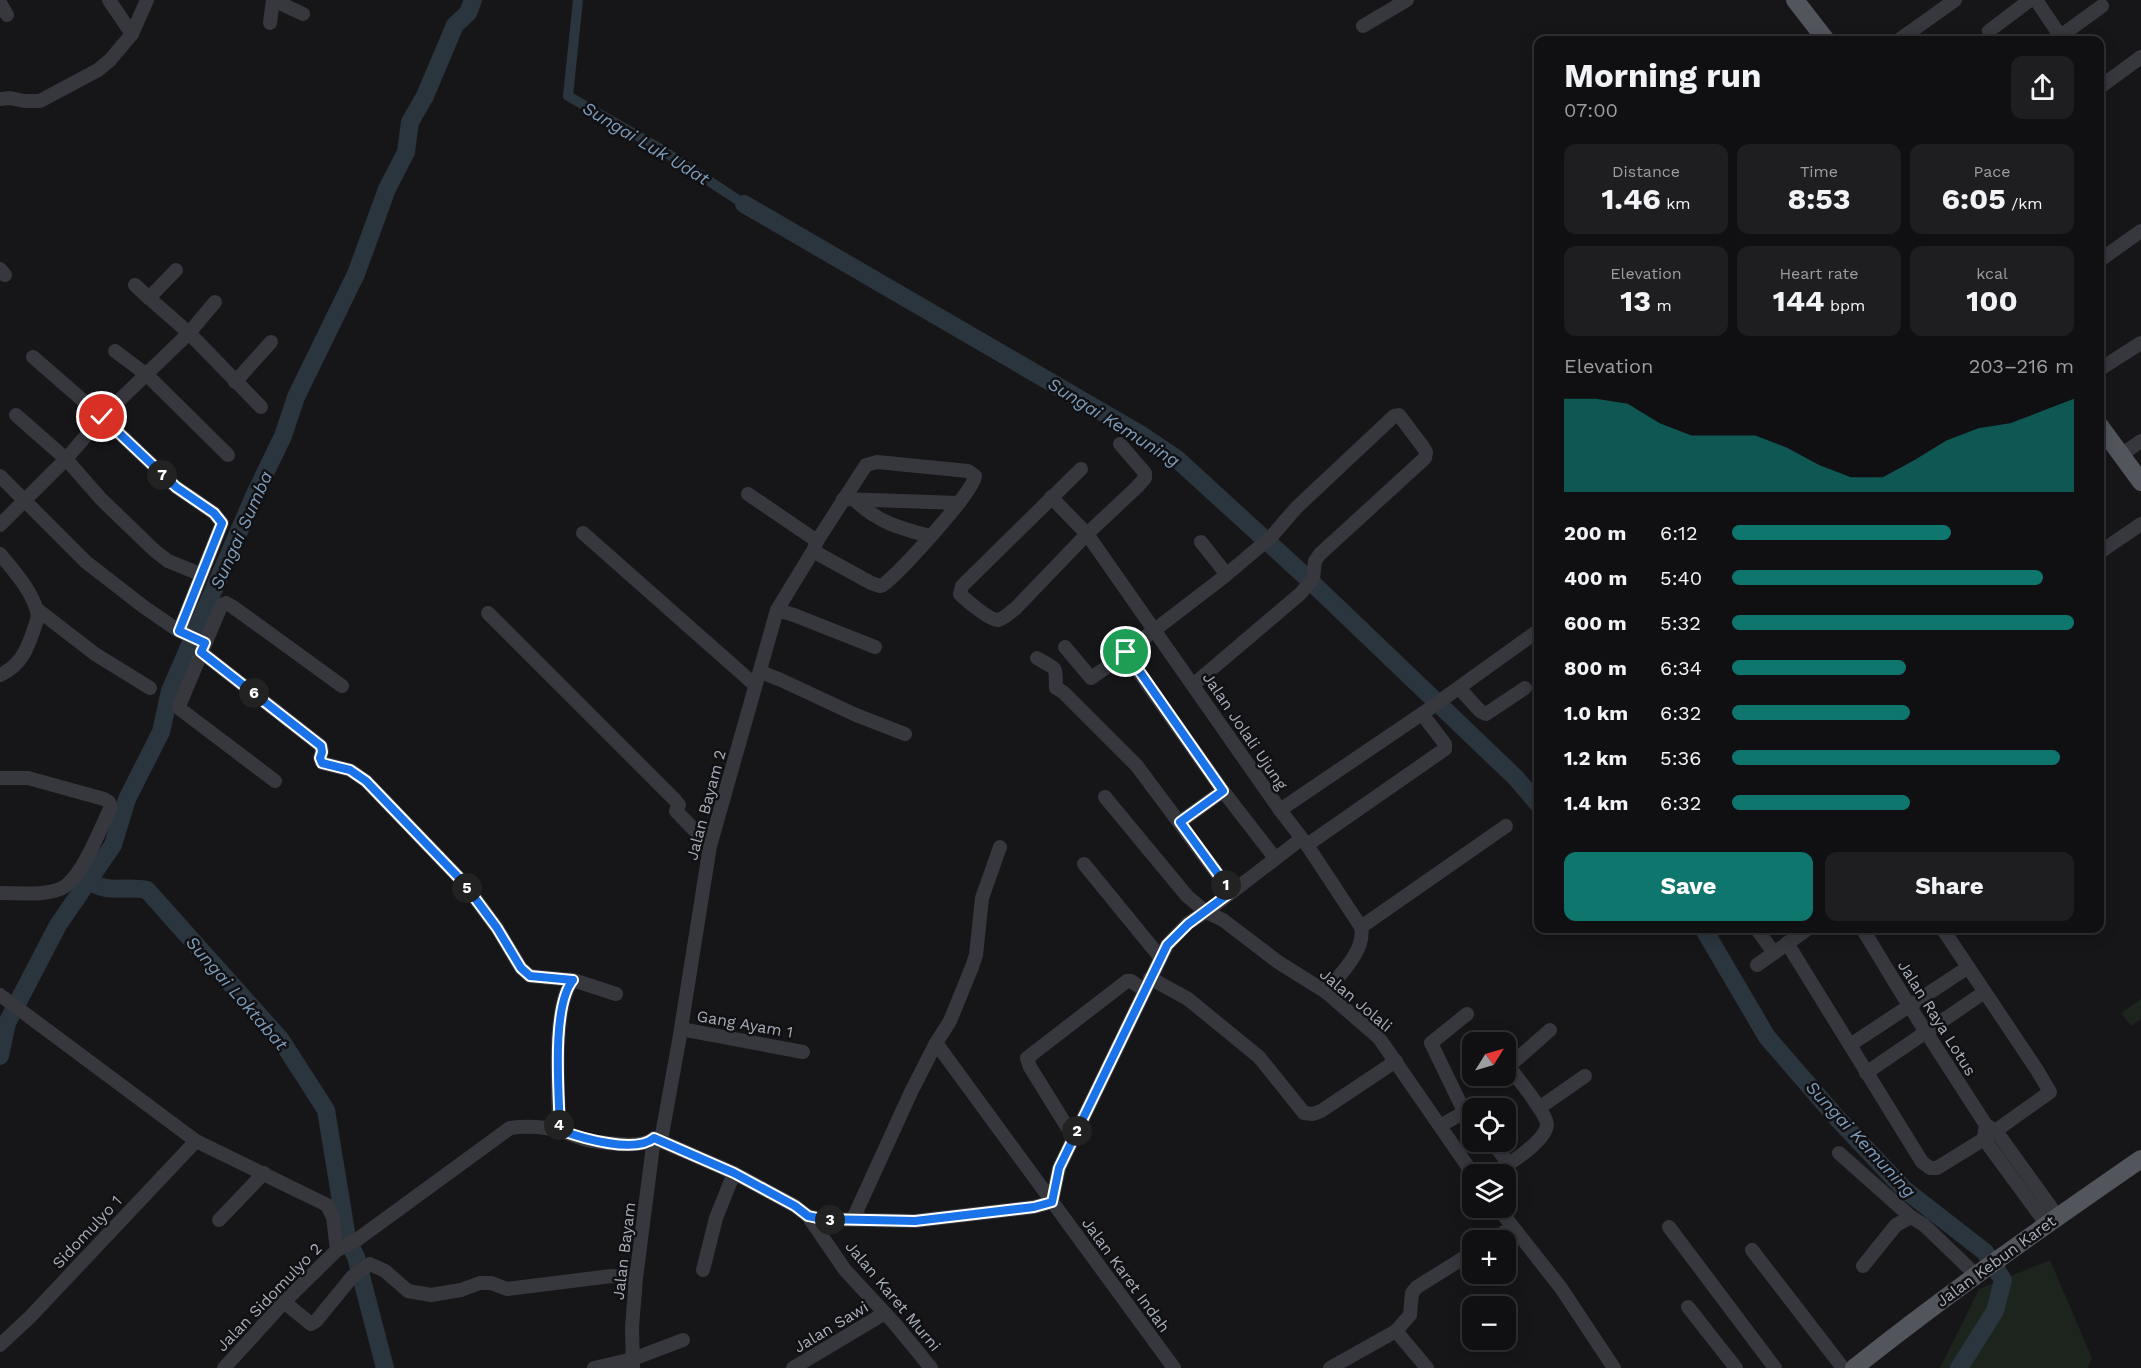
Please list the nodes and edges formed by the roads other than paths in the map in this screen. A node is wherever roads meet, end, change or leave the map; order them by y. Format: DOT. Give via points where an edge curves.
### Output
graph roads {
  1 [pos="109,0"];
  2 [pos="147,0"];
  3 [pos="273,0"];
  4 [pos="1407,0"];
  5 [pos="1795,0"];
  6 [pos="1955,0"];
  7 [pos="2030,0"];
  8 [pos="2036,0"];
  9 [pos="2102,6"];
  10 [pos="303,14"];
  11 [pos="270,23"];
  12 [pos="1363,26"];
  13 [pos="1989,32"];
  14 [pos="132,34"];
  15 [pos="1823,36"];
  16 [pos="1905,36"];
  17 [pos="2057,36"];
  18 [pos="2063,36"];
  19 [pos="2141,57"];
  20 [pos="2104,84"];
  21 [pos="0,99"];
  22 [pos="2141,231"];
  23 [pos="2104,257"];
  24 [pos="176,270"];
  25 [pos="135,285"];
  26 [pos="149,298"];
  27 [pos="215,302"];
  28 [pos="189,333"];
  29 [pos="271,342"];
  30 [pos="2141,343"];
  31 [pos="115,351"];
  32 [pos="33,357"];
  33 [pos="2104,366"];
  34 [pos="147,375"];
  35 [pos="235,382"];
  36 [pos="261,407"];
  37 [pos="16,416"];
  38 [pos="102,417"];
  39 [pos="2104,432"];
  40 [pos="2141,441"];
  41 [pos="1120,444"];
  42 [pos="228,455"];
  43 [pos="2121,455"];
  44 [pos="66,459"];
  45 [pos="1081,469"];
  46 [pos="0,476"];
  47 [pos="2141,482"];
  48 [pos="748,494"];
  49 [pos="1051,497"];
  50 [pos="24,500"];
  51 [pos="850,500"];
  52 [pos="959,503"];
  53 [pos="2141,524"];
  54 [pos="0,525"];
  55 [pos="583,533"];
  56 [pos="1087,534"];
  57 [pos="930,536"];
  58 [pos="1201,542"];
  59 [pos="815,546"];
  60 [pos="2104,549"];
  61 [pos="0,554"];
  62 [pos="200,574"];
  63 [pos="1226,575"];
  64 [pos="38,610"];
  65 [pos="777,610"];
  66 [pos="488,613"];
  67 [pos="1155,630"];
  68 [pos="182,632"];
  69 [pos="1534,634"];
  70 [pos="203,645"];
  71 [pos="875,647"];
  72 [pos="1065,647"];
  73 [pos="1126,654"];
  74 [pos="1037,658"];
  75 [pos="0,675"];
  76 [pos="758,679"];
  77 [pos="1194,684"];
  78 [pos="342,686"];
  79 [pos="150,688"];
  80 [pos="1459,688"];
  81 [pos="1525,688"];
  82 [pos="1425,712"];
  83 [pos="905,734"];
  84 [pos="0,778"];
  85 [pos="275,781"];
  86 [pos="1223,791"];
  87 [pos="1105,797"];
  88 [pos="1280,810"];
  89 [pos="1180,822"];
  90 [pos="1506,826"];
  91 [pos="1304,842"];
  92 [pos="710,846"];
  93 [pos="1000,847"];
  94 [pos="1275,858"];
  95 [pos="1084,864"];
  96 [pos="1231,892"];
  97 [pos="0,893"];
  98 [pos="1206,912"];
  99 [pos="1360,927"];
  100 [pos="1760,933"];
  101 [pos="1802,933"];
  102 [pos="1865,933"];
  103 [pos="1945,933"];
  104 [pos="1787,943"];
  105 [pos="1774,952"];
  106 [pos="1160,957"];
  107 [pos="1757,965"];
  108 [pos="1967,968"];
  109 [pos="573,980"];
  110 [pos="1147,984"];
  111 [pos="1326,992"];
  112 [pos="1983,993"];
  113 [pos="616,994"];
  114 [pos="11,1002"];
  115 [pos="1910,1007"];
  116 [pos="1467,1014"];
  117 [pos="681,1029"];
  118 [pos="1550,1030"];
  119 [pos="1926,1032"];
  120 [pos="936,1043"];
  121 [pos="1850,1045"];
  122 [pos="803,1052"];
  123 [pos="1516,1057"];
  124 [pos="1396,1061"];
  125 [pos="1866,1073"];
  126 [pos="1516,1076"];
  127 [pos="1585,1076"];
  128 [pos="1462,1102"];
  129 [pos="1539,1108"];
  130 [pos="1462,1116"];
  131 [pos="1440,1126"];
  132 [pos="560,1130"];
  133 [pos="1989,1132"];
  134 [pos="1074,1138"];
  135 [pos="657,1139"];
  136 [pos="196,1140"];
  137 [pos="1500,1152"];
  138 [pos="1839,1153"];
  139 [pos="2141,1159"];
  140 [pos="1466,1164"];
  141 [pos="1509,1164"];
  142 [pos="264,1173"];
  143 [pos="734,1173"];
  144 [pos="1052,1202"];
  145 [pos="808,1216"];
  146 [pos="1911,1217"];
  147 [pos="1506,1218"];
  148 [pos="853,1219"];
  149 [pos="219,1220"];
  150 [pos="2052,1221"];
  151 [pos="1513,1227"];
  152 [pos="1669,1227"];
  153 [pos="1508,1230"];
  154 [pos="338,1249"];
  155 [pos="1752,1250"];
  156 [pos="1462,1259"];
  157 [pos="1863,1266"];
  158 [pos="703,1270"];
  159 [pos="1980,1273"];
  160 [pos="636,1278"];
  161 [pos="284,1302"];
  162 [pos="1688,1307"];
  163 [pos="885,1313"];
  164 [pos="1396,1331"];
  165 [pos="683,1340"];
  166 [pos="0,1345"];
  167 [pos="633,1364"];
  168 [pos="224,1368"];
  169 [pos="594,1368"];
  170 [pos="793,1368"];
  171 [pos="931,1368"];
  172 [pos="1174,1368"];
  173 [pos="1330,1368"];
  174 [pos="1427,1368"];
  175 [pos="1614,1368"];
  176 [pos="1736,1368"];
  177 [pos="1775,1368"];
  178 [pos="1843,1368"];
  179 [pos="1854,1368"];
  1 -- 14 [label="street"];
  2 -- 14 [label="street"];
  3 -- 10 [label="street"];
  3 -- 11 [label="street"];
  4 -- 12 [label="street"];
  5 -- 15 [label="main road"];
  6 -- 16 [label="street"];
  7 -- 13 [label="street"];
  8 -- 17 [label="street"];
  9 -- 18 [label="street"];
  14 -- 21 [label="street" via="98,70 40,101"];
  19 -- 20 [label="street"];
  22 -- 23 [label="street"];
  24 -- 26 [label="street"];
  25 -- 26 [label="street"];
  26 -- 28 [label="street"];
  27 -- 28 [label="street"];
  28 -- 34 [label="street"];
  28 -- 35 [label="street"];
  29 -- 35 [label="street"];
  30 -- 33 [label="street"];
  31 -- 34 [label="street"];
  32 -- 38 [label="street"];
  34 -- 38 [label="street"];
  34 -- 42 [label="street"];
  35 -- 36 [label="street"];
  37 -- 44 [label="street"];
  38 -- 44 [label="street"];
  38 -- 62 [label="street" via="176,487 222,523"];
  39 -- 43 [label="main road"];
  40 -- 43 [label="street"];
  41 -- 56 [label="street" via="1145,478"];
  43 -- 47 [label="main road"];
  44 -- 50 [label="street"];
  44 -- 62 [label="street" via="155,551"];
  45 -- 49 [label="street"];
  46 -- 50 [label="street"];
  48 -- 59 [label="street"];
  49 -- 56 [label="street, Jalan Jolali Ujung"];
  49 -- 56 [label="street" via="962,586 960,594 995,620 1002,618"];
  50 -- 54 [label="street"];
  50 -- 68 [label="street" via="86,562"];
  51 -- 52 [label="street"];
  51 -- 52 [label="street, Jalan Bayam 2" via="862,468 877,462 971,472 975,478"];
  51 -- 57 [label="street" via="886,523"];
  51 -- 59 [label="street, Jalan Bayam 2"];
  52 -- 57 [label="street"];
  53 -- 60 [label="street"];
  55 -- 76 [label="street"];
  56 -- 67 [label="street, Jalan Jolali Ujung"];
  57 -- 59 [label="street" via="880,586"];
  58 -- 63 [label="street"];
  59 -- 65 [label="street, Jalan Bayam 2"];
  61 -- 64 [label="street"];
  62 -- 68 [label="street"];
  63 -- 67 [label="street"];
  63 -- 77 [label="street" via="1271,537 1394,416 1399,415 1424,447 1425,458 1320,554 1313,579 1300,594"];
  64 -- 75 [label="street" via="39,617 22,659"];
  64 -- 79 [label="street" via="95,654"];
  65 -- 71 [label="street"];
  65 -- 76 [label="street, Jalan Bayam 2"];
  66 -- 92 [label="street" via="675,800 679,805 676,812"];
  67 -- 73 [label="street"];
  67 -- 77 [label="street, Jalan Jolali Ujung"];
  68 -- 70 [label="street"];
  69 -- 80 [label="street"];
  70 -- 78 [label="street" via="226,603"];
  70 -- 85 [label="street" via="180,709"];
  70 -- 109 [label="street" via="321,746 322,763 350,770 366,781 463,882 521,968 530,976"];
  72 -- 73 [label="street" via="1091,678"];
  73 -- 86 [label="street"];
  74 -- 89 [label="street" via="1054,668 1058,674 1056,688 1137,766"];
  76 -- 83 [label="street" via="781,680"];
  76 -- 92 [label="street, Jalan Bayam 2"];
  77 -- 88 [label="street, Jalan Jolali Ujung"];
  80 -- 81 [label="street" via="1486,714"];
  80 -- 82 [label="street"];
  82 -- 88 [label="street"];
  82 -- 91 [label="street" via="1445,749"];
  84 -- 97 [label="street" via="39,781 104,799 111,807 68,884 48,892"];
  86 -- 89 [label="street"];
  86 -- 94 [label="street"];
  87 -- 98 [label="street, Jalan Jolali" via="1187,896"];
  88 -- 91 [label="street, Jalan Jolali Ujung"];
  89 -- 96 [label="street"];
  90 -- 99 [label="street"];
  91 -- 94 [label="street"];
  91 -- 99 [label="street, Jalan Jolali Ujung"];
  92 -- 117 [label="street, Jalan Bayam 2"];
  93 -- 120 [label="street" via="982,898 976,955 950,1021"];
  94 -- 96 [label="street"];
  95 -- 106 [label="street"];
  96 -- 98 [label="street"];
  98 -- 106 [label="street" via="1178,932"];
  98 -- 111 [label="street, Jalan Jolali"];
  99 -- 111 [label="street" via="1361,943"];
  100 -- 105 [label="street"];
  101 -- 104 [label="street"];
  102 -- 115 [label="street, Jalan Raya Lotus"];
  103 -- 108 [label="street"];
  104 -- 105 [label="street"];
  104 -- 121 [label="street"];
  105 -- 107 [label="street"];
  106 -- 110 [label="street"];
  108 -- 112 [label="street"];
  108 -- 115 [label="street"];
  109 -- 113 [label="street"];
  109 -- 132 [label="street" via="562,1005 559,1036"];
  110 -- 124 [label="street" via="1188,999 1259,1056 1307,1114 1321,1111"];
  110 -- 134 [label="street"];
  110 -- 134 [label="street" via="1128,981 1027,1058"];
  111 -- 124 [label="street, Jalan Jolali" via="1379,1038"];
  112 -- 119 [label="street"];
  112 -- 133 [label="street" via="2050,1092"];
  114 -- 136 [label="street"];
  115 -- 119 [label="street, Jalan Raya Lotus"];
  115 -- 121 [label="street"];
  116 -- 128 [label="street" via="1431,1043"];
  117 -- 122 [label="street, Gang Ayam 1"];
  117 -- 135 [label="street, Jalan Bayam 2"];
  118 -- 123 [label="street"];
  119 -- 125 [label="street"];
  119 -- 133 [label="street, Jalan Raya Lotus"];
  120 -- 144 [label="street, Jalan Karet Indah"];
  120 -- 148 [label="street"];
  121 -- 125 [label="street"];
  124 -- 131 [label="street, Jalan Jolali"];
  125 -- 133 [label="street" via="1926,1166 1937,1168"];
  126 -- 129 [label="street"];
  127 -- 129 [label="street"];
  129 -- 141 [label="street" via="1547,1128 1537,1142"];
  130 -- 131 [label="street"];
  131 -- 140 [label="street, Jalan Jolali"];
  132 -- 135 [label="street, Jalan Sidomulyo 2" via="586,1140 626,1145"];
  132 -- 154 [label="street, Jalan Sidomulyo 2" via="510,1128 358,1239"];
  133 -- 150 [label="street, Jalan Raya Lotus"];
  134 -- 144 [label="street" via="1059,1168"];
  135 -- 143 [label="street"];
  135 -- 160 [label="street, Jalan Bayam"];
  136 -- 142 [label="street"];
  136 -- 166 [label="street, Sidomulyo 1"];
  137 -- 141 [label="street"];
  138 -- 146 [label="street"];
  139 -- 150 [label="main road, Jalan Kebun Karet"];
  142 -- 149 [label="street"];
  142 -- 154 [label="street" via="327,1205"];
  143 -- 145 [label="street"];
  143 -- 158 [label="street" via="716,1218"];
  144 -- 148 [label="street" via="915,1221"];
  144 -- 172 [label="street, Jalan Karet Indah"];
  145 -- 148 [label="street"];
  145 -- 163 [label="street, Jalan Karet Murni" via="845,1270"];
  146 -- 157 [label="street" via="1896,1225"];
  146 -- 159 [label="street"];
  147 -- 151 [label="street"];
  150 -- 159 [label="main road, Jalan Kebun Karet"];
  151 -- 153 [label="street"];
  151 -- 175 [label="street" via="1561,1288"];
  152 -- 177 [label="street"];
  154 -- 161 [label="street, Jalan Sidomulyo 2"];
  155 -- 178 [label="street"];
  156 -- 164 [label="street" via="1417,1287 1412,1293 1410,1315"];
  159 -- 179 [label="main road, Jalan Kebun Karet"];
  160 -- 161 [label="street" via="611,1276 507,1289 480,1283 431,1295 408,1291 370,1264 311,1324"];
  160 -- 167 [label="street, Jalan Bayam"];
  161 -- 168 [label="street, Jalan Sidomulyo 2"];
  162 -- 176 [label="street"];
  163 -- 170 [label="street, Jalan Sawi"];
  163 -- 171 [label="street, Jalan Karet Murni"];
  164 -- 173 [label="street"];
  164 -- 174 [label="street"];
  165 -- 167 [label="street"];
  167 -- 169 [label="street"];
}
